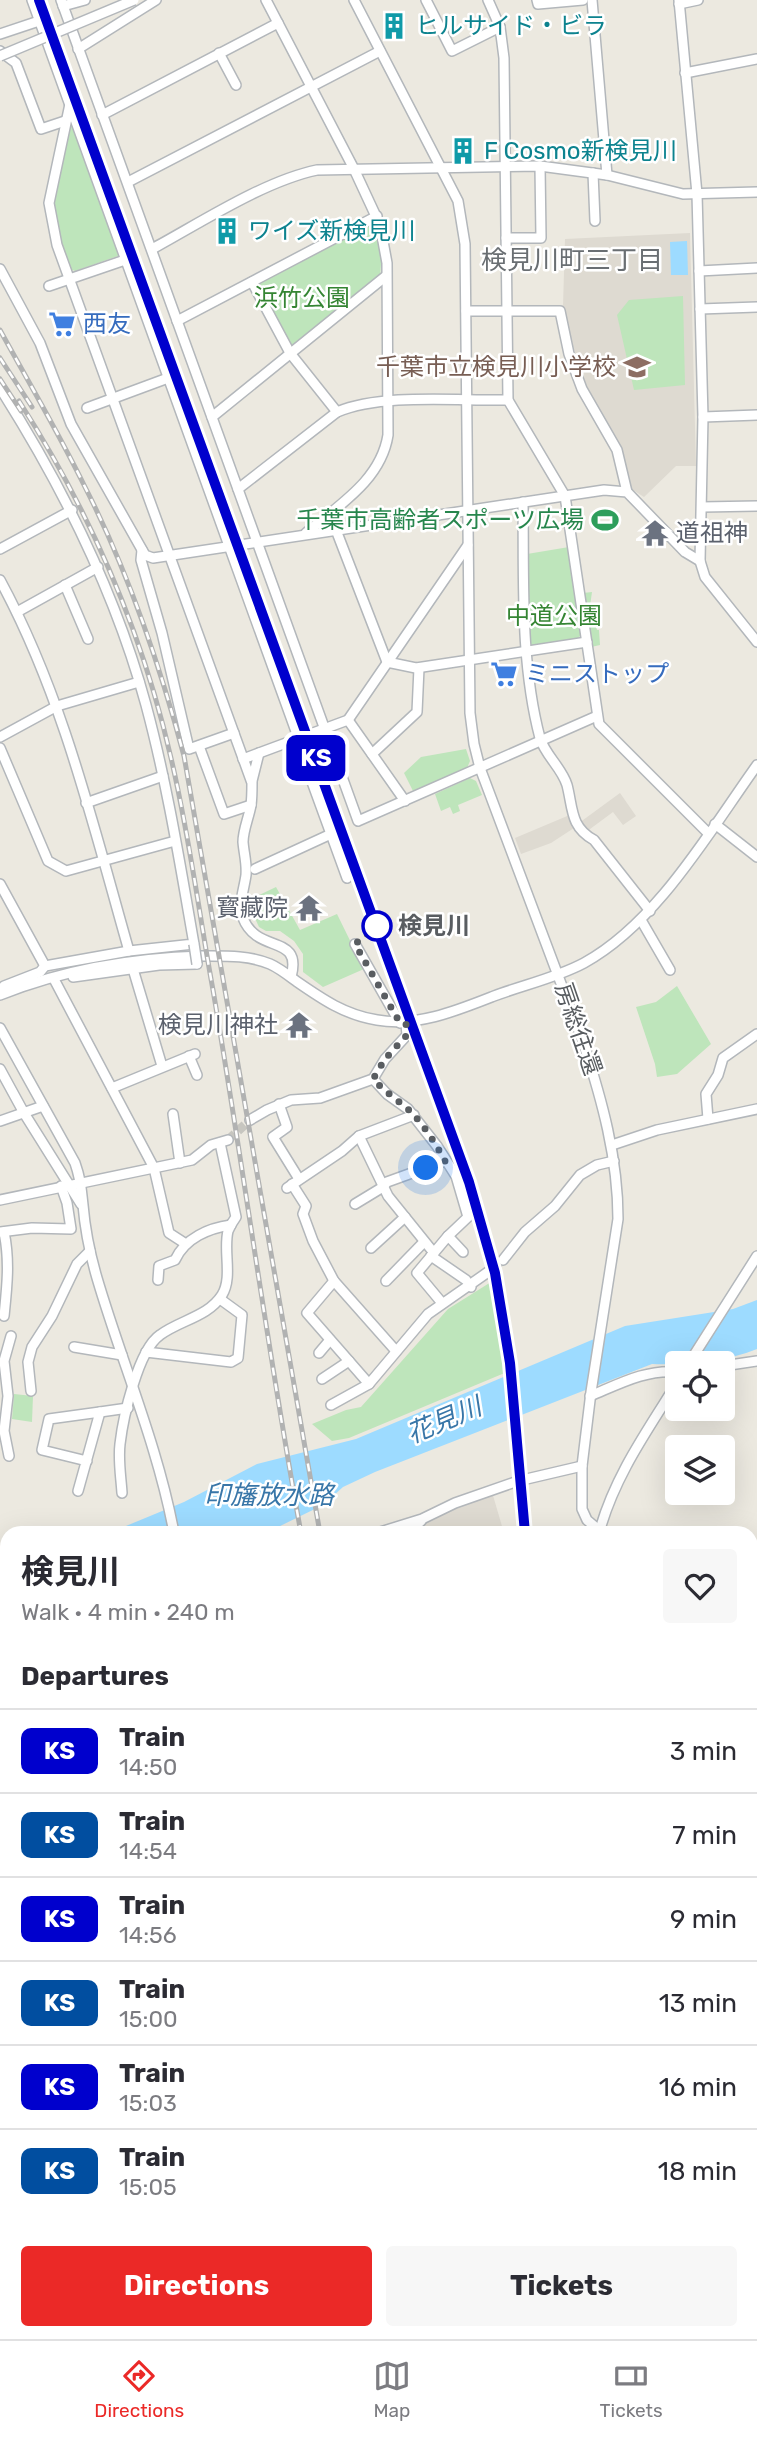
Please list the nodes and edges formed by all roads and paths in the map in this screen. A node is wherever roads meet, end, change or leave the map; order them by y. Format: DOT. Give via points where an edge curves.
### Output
graph roads {
  1 [pos="32,0"];
  2 [pos="85,0"];
  3 [pos="134,0"];
  4 [pos="156,0"];
  5 [pos="266,0"];
  6 [pos="354,0"];
  7 [pos="426,0"];
  8 [pos="488,0"];
  9 [pos="537,0"];
  10 [pos="583,0"];
  11 [pos="592,0"];
  12 [pos="698,0"];
  13 [pos="679,2"];
  14 [pos="62,3"];
  15 [pos="39,21"];
  16 [pos="278,23"];
  17 [pos="500,27"];
  18 [pos="0,34"];
  19 [pos="78,49"];
  20 [pos="0,51"];
  21 [pos="380,51"];
  22 [pos="219,53"];
  23 [pos="0,56"];
  24 [pos="757,59"];
  25 [pos="685,73"];
  26 [pos="236,85"];
  27 [pos="310,86"];
  28 [pos="70,104"];
  29 [pos="102,114"];
  30 [pos="65,121"];
  31 [pos="540,166"];
  32 [pos="441,167"];
  33 [pos="506,167"];
  34 [pos="354,169"];
  35 [pos="593,173"];
  36 [pos="607,175"];
  37 [pos="128,182"];
  38 [pos="757,192"];
  39 [pos="697,194"];
  40 [pos="377,216"];
  41 [pos="595,221"];
  42 [pos="506,238"];
  43 [pos="152,249"];
  44 [pos="125,260"];
  45 [pos="757,268"];
  46 [pos="0,269"];
  47 [pos="699,271"];
  48 [pos="386,276"];
  49 [pos="69,279"];
  50 [pos="252,282"];
  51 [pos="50,286"];
  52 [pos="757,307"];
  53 [pos="700,309"];
  54 [pos="507,310"];
  55 [pos="466,312"];
  56 [pos="177,321"];
  57 [pos="290,354"];
  58 [pos="168,379"];
  59 [pos="0,388"];
  60 [pos="112,399"];
  61 [pos="508,400"];
  62 [pos="386,401"];
  63 [pos="466,401"];
  64 [pos="87,408"];
  65 [pos="337,412"];
  66 [pos="757,415"];
  67 [pos="212,416"];
  68 [pos="703,417"];
  69 [pos="238,489"];
  70 [pos="627,492"];
  71 [pos="565,496"];
  72 [pos="523,502"];
  73 [pos="757,506"];
  74 [pos="702,507"];
  75 [pos="72,510"];
  76 [pos="468,510"];
  77 [pos="336,530"];
  78 [pos="304,534"];
  79 [pos="257,542"];
  80 [pos="468,545"];
  81 [pos="229,546"];
  82 [pos="0,549"];
  83 [pos="142,550"];
  84 [pos="168,555"];
  85 [pos="700,561"];
  86 [pos="98,567"];
  87 [pos="0,580"];
  88 [pos="65,585"];
  89 [pos="17,612"];
  90 [pos="88,639"];
  91 [pos="587,642"];
  92 [pos="757,642"];
  93 [pos="525,651"];
  94 [pos="470,660"];
  95 [pos="387,663"];
  96 [pos="419,668"];
  97 [pos="139,682"];
  98 [pos="57,706"];
  99 [pos="597,716"];
  100 [pos="348,720"];
  101 [pos="325,728"];
  102 [pos="234,733"];
  103 [pos="0,737"];
  104 [pos="297,738"];
  105 [pos="541,741"];
  106 [pos="199,746"];
  107 [pos="0,748"];
  108 [pos="259,753"];
  109 [pos="372,754"];
  110 [pos="243,759"];
  111 [pos="757,765"];
  112 [pos="480,768"];
  113 [pos="163,776"];
  114 [pos="252,783"];
  115 [pos="405,801"];
  116 [pos="86,803"];
  117 [pos="251,805"];
  118 [pos="715,824"];
  119 [pos="708,833"];
  120 [pos="331,834"];
  121 [pos="175,841"];
  122 [pos="757,857"];
  123 [pos="103,861"];
  124 [pos="255,869"];
  125 [pos="347,878"];
  126 [pos="0,884"];
  127 [pos="650,911"];
  128 [pos="641,920"];
  129 [pos="194,944"];
  130 [pos="355,944"];
  131 [pos="129,951"];
  132 [pos="45,966"];
  133 [pos="133,969"];
  134 [pos="670,970"];
  135 [pos="557,974"];
  136 [pos="291,977"];
  137 [pos="55,981"];
  138 [pos="0,994"];
  139 [pos="403,1023"];
  140 [pos="0,1028"];
  141 [pos="757,1034"];
  142 [pos="162,1066"];
  143 [pos="0,1069"];
  144 [pos="197,1075"];
  145 [pos="373,1079"];
  146 [pos="112,1088"];
  147 [pos="279,1104"];
  148 [pos="43,1106"];
  149 [pos="757,1109"];
  150 [pos="24,1113"];
  151 [pos="173,1114"];
  152 [pos="414,1115"];
  153 [pos="708,1119"];
  154 [pos="250,1120"];
  155 [pos="0,1121"];
  156 [pos="359,1136"];
  157 [pos="612,1145"];
  158 [pos="445,1161"];
  159 [pos="614,1161"];
  160 [pos="180,1163"];
  161 [pos="154,1168"];
  162 [pos="82,1184"];
  163 [pos="292,1184"];
  164 [pos="65,1186"];
  165 [pos="383,1188"];
  166 [pos="0,1200"];
  167 [pos="355,1204"];
  168 [pos="83,1205"];
  169 [pos="405,1217"];
  170 [pos="231,1225"];
  171 [pos="2,1232"];
  172 [pos="448,1236"];
  173 [pos="424,1242"];
  174 [pos="186,1244"];
  175 [pos="371,1248"];
  176 [pos="90,1251"];
  177 [pos="463,1252"];
  178 [pos="433,1255"];
  179 [pos="757,1256"];
  180 [pos="503,1260"];
  181 [pos="488,1272"];
  182 [pos="158,1280"];
  183 [pos="334,1281"];
  184 [pos="386,1281"];
  185 [pos="472,1287"];
  186 [pos="220,1298"];
  187 [pos="442,1303"];
  188 [pos="4,1316"];
  189 [pos="11,1336"];
  190 [pos="330,1340"];
  191 [pos="74,1347"];
  192 [pos="396,1351"];
  193 [pos="698,1351"];
  194 [pos="146,1352"];
  195 [pos="319,1353"];
  196 [pos="122,1355"];
  197 [pos="349,1361"];
  198 [pos="757,1361"];
  199 [pos="735,1364"];
  200 [pos="665,1371"];
  201 [pos="322,1379"];
  202 [pos="3,1380"];
  203 [pos="369,1384"];
  204 [pos="134,1386"];
  205 [pos="31,1391"];
  206 [pos="590,1394"];
  207 [pos="665,1403"];
  208 [pos="331,1405"];
  209 [pos="128,1408"];
  210 [pos="100,1412"];
  211 [pos="9,1456"];
  212 [pos="87,1461"];
  213 [pos="582,1466"];
  214 [pos="78,1491"];
  215 [pos="122,1493"];
  216 [pos="422,1520"];
  217 [pos="173,1526"];
  218 [pos="401,1526"];
  219 [pos="416,1526"];
  220 [pos="593,1526"];
  221 [pos="601,1526"];
  1 -- 15 [label="street"];
  2 -- 14 [label="street"];
  3 -- 23 [label="street, bridge"];
  4 -- 19 [label="street"];
  5 -- 16 [label="street"];
  6 -- 21 [label="street"];
  7 -- 17 [label="street" via="452,51"];
  8 -- 17 [label="street"];
  9 -- 10 [label="street" via="538,4"];
  11 -- 36 [label="street"];
  12 -- 13 [label="street"];
  13 -- 25 [label="street"];
  14 -- 19 [label="street"];
  15 -- 18 [label="street"];
  15 -- 28 [label="street"];
  16 -- 22 [label="street"];
  16 -- 27 [label="street"];
  17 -- 33 [label="street"];
  19 -- 29 [label="street"];
  20 -- 30 [label="street" via="16,63 41,129"];
  21 -- 27 [label="street"];
  21 -- 32 [label="street"];
  22 -- 26 [label="street"];
  22 -- 29 [label="street"];
  24 -- 25 [label="street"];
  25 -- 39 [label="street"];
  27 -- 34 [label="street"];
  27 -- 37 [label="street"];
  28 -- 30 [label="street"];
  28 -- 44 [label="street"];
  29 -- 37 [label="street"];
  30 -- 49 [label="street" via="49,203"];
  31 -- 33 [label="street"];
  31 -- 35 [label="street"];
  31 -- 42 [label="street" via="541,238"];
  32 -- 33 [label="street"];
  32 -- 34 [label="street"];
  32 -- 55 [label="street" via="463,222"];
  33 -- 42 [label="street"];
  34 -- 40 [label="street"];
  34 -- 43 [label="street" via="298,174"];
  35 -- 36 [label="street"];
  35 -- 41 [label="street"];
  36 -- 39 [label="street"];
  37 -- 43 [label="street"];
  38 -- 39 [label="street"];
  39 -- 47 [label="street"];
  40 -- 48 [label="street" via="386,250"];
  40 -- 50 [label="street"];
  42 -- 54 [label="street"];
  43 -- 56 [label="street"];
  44 -- 49 [label="street"];
  44 -- 58 [label="street"];
  45 -- 47 [label="street"];
  46 -- 83 [label="street" via="40,343 71,424"];
  47 -- 53 [label="street"];
  48 -- 57 [label="street"];
  48 -- 62 [label="street"];
  49 -- 51 [label="street"];
  49 -- 60 [label="street"];
  50 -- 56 [label="street"];
  50 -- 57 [label="street"];
  52 -- 53 [label="street"];
  53 -- 68 [label="street"];
  54 -- 55 [label="street"];
  54 -- 61 [label="street"];
  54 -- 70 [label="street" via="560,310 569,354 582,389 617,450"];
  55 -- 63 [label="street"];
  56 -- 67 [label="street"];
  57 -- 65 [label="street"];
  57 -- 67 [label="street"];
  58 -- 60 [label="street"];
  58 -- 81 [label="street"];
  59 -- 75 [label="street"];
  60 -- 64 [label="street"];
  60 -- 84 [label="street"];
  61 -- 63 [label="street"];
  61 -- 71 [label="street"];
  62 -- 63 [label="street"];
  62 -- 65 [label="street"];
  62 -- 78 [label="street" via="386,444 375,471"];
  63 -- 76 [label="street"];
  65 -- 69 [label="street"];
  66 -- 68 [label="street"];
  67 -- 69 [label="street"];
  68 -- 74 [label="street"];
  69 -- 79 [label="street"];
  70 -- 71 [label="street"];
  70 -- 85 [label="street" via="685,552"];
  71 -- 72 [label="street"];
  71 -- 91 [label="street"];
  72 -- 76 [label="street"];
  72 -- 93 [label="street"];
  73 -- 74 [label="street"];
  74 -- 85 [label="street"];
  75 -- 82 [label="street"];
  75 -- 86 [label="street"];
  76 -- 77 [label="street"];
  76 -- 80 [label="street"];
  77 -- 78 [label="street"];
  77 -- 95 [label="street"];
  78 -- 79 [label="street"];
  79 -- 81 [label="street"];
  79 -- 101 [label="street"];
  80 -- 94 [label="street"];
  80 -- 95 [label="street"];
  81 -- 84 [label="street"];
  81 -- 104 [label="street"];
  83 -- 84 [label="street" via="153,558"];
  83 -- 106 [label="street" via="189,749"];
  84 -- 102 [label="street"];
  85 -- 92 [label="street" via="705,577"];
  86 -- 88 [label="street"];
  86 -- 97 [label="street"];
  87 -- 89 [label="street"];
  88 -- 89 [label="street"];
  88 -- 90 [label="street"];
  89 -- 98 [label="street"];
  91 -- 93 [label="street"];
  91 -- 99 [label="street"];
  93 -- 94 [label="street"];
  93 -- 105 [label="street"];
  94 -- 96 [label="street"];
  94 -- 112 [label="street" via="470,713"];
  95 -- 96 [label="street"];
  95 -- 100 [label="street"];
  96 -- 109 [label="street" via="417,712"];
  97 -- 98 [label="street"];
  97 -- 113 [label="street"];
  98 -- 103 [label="street"];
  98 -- 116 [label="street"];
  99 -- 105 [label="street"];
  99 -- 119 [label="street" via="599,724"];
  100 -- 101 [label="street"];
  100 -- 109 [label="street"];
  101 -- 104 [label="street"];
  101 -- 115 [label="street" via="358,821"];
  102 -- 106 [label="street"];
  102 -- 110 [label="street"];
  104 -- 108 [label="street"];
  104 -- 120 [label="street"];
  105 -- 112 [label="street"];
  105 -- 127 [label="street" via="566,782 582,833 594,840"];
  106 -- 117 [label="street" via="225,814"];
  107 -- 123 [label="street" via="48,860 66,871"];
  108 -- 110 [label="street"];
  108 -- 114 [label="street"];
  109 -- 115 [label="street"];
  110 -- 114 [label="street"];
  111 -- 118 [label="street, 房総往還"];
  112 -- 115 [label="street"];
  112 -- 135 [label="street"];
  113 -- 116 [label="street"];
  113 -- 121 [label="street"];
  114 -- 117 [label="street"];
  116 -- 123 [label="street"];
  117 -- 136 [label="street" via="243,841 247,858 240,906 243,919 256,936 292,954"];
  118 -- 119 [label="street, 房総往還"];
  118 -- 122 [label="street"];
  119 -- 127 [label="street, 房総往還"];
  120 -- 124 [label="street"];
  120 -- 125 [label="street"];
  121 -- 123 [label="street"];
  121 -- 129 [label="street"];
  123 -- 131 [label="street"];
  126 -- 132 [label="street"];
  127 -- 128 [label="street, 房総往還"];
  128 -- 134 [label="street"];
  128 -- 135 [label="street, 房総往還" via="609,947"];
  129 -- 131 [label="street"];
  129 -- 133 [label="street, bridge" via="197,964"];
  130 -- 139 [label="street"];
  131 -- 132 [label="street"];
  132 -- 138 [label="street" via="4,986"];
  133 -- 137 [label="street"];
  133 -- 142 [label="street"];
  135 -- 139 [label="street" via="462,1008"];
  135 -- 157 [label="street, 房総往還" via="597,1085"];
  136 -- 138 [label="street" via="259,959 159,957 40,979"];
  136 -- 139 [label="street" via="337,1009"];
  137 -- 138 [label="street" via="9,996"];
  137 -- 146 [label="street"];
  139 -- 145 [label="street" via="407,1035"];
  140 -- 148 [label="street"];
  141 -- 153 [label="street" via="723,1058 706,1094"];
  142 -- 144 [label="street" via="192,1055"];
  142 -- 146 [label="street"];
  143 -- 150 [label="street"];
  145 -- 147 [label="street" via="320,1098"];
  145 -- 152 [label="street"];
  146 -- 161 [label="street"];
  147 -- 154 [label="street"];
  147 -- 163 [label="street" via="287,1127 273,1137"];
  148 -- 150 [label="street"];
  148 -- 162 [label="street"];
  149 -- 153 [label="street"];
  150 -- 155 [label="street"];
  150 -- 164 [label="street"];
  151 -- 160 [label="street"];
  152 -- 156 [label="street"];
  152 -- 158 [label="street"];
  153 -- 157 [label="street"];
  156 -- 163 [label="street"];
  156 -- 165 [label="street"];
  157 -- 159 [label="street, 房総往還"];
  158 -- 165 [label="street" via="387,1182"];
  158 -- 172 [label="street" via="456,1176 468,1217"];
  159 -- 180 [label="street" via="597,1165 576,1179"];
  159 -- 206 [label="street, 房総往還" via="618,1219"];
  160 -- 161 [label="street"];
  160 -- 170 [label="street" via="224,1141 236,1217"];
  161 -- 162 [label="street"];
  161 -- 174 [label="street" via="169,1234"];
  162 -- 164 [label="street"];
  162 -- 168 [label="street"];
  163 -- 183 [label="street" via="306,1206 303,1214 313,1241"];
  164 -- 166 [label="street"];
  164 -- 168 [label="street"];
  164 -- 171 [label="street" via="71,1229"];
  165 -- 167 [label="street"];
  165 -- 169 [label="street"];
  168 -- 176 [label="street"];
  169 -- 173 [label="street"];
  169 -- 175 [label="street"];
  170 -- 174 [label="street" via="213,1227"];
  170 -- 186 [label="street" via="225,1290"];
  171 -- 188 [label="street" via="9,1255"];
  172 -- 177 [label="street"];
  172 -- 178 [label="street"];
  173 -- 178 [label="street"];
  173 -- 184 [label="street"];
  174 -- 182 [label="street" via="175,1260 159,1266"];
  176 -- 196 [label="street"];
  176 -- 205 [label="street" via="78,1264 32,1347 28,1362"];
  178 -- 185 [label="street"];
  178 -- 187 [label="street" via="417,1273"];
  179 -- 193 [label="street"];
  181 -- 185 [label="street"];
  183 -- 190 [label="street" via="307,1313"];
  183 -- 192 [label="street"];
  185 -- 187 [label="street"];
  186 -- 194 [label="street" via="207,1311 163,1332"];
  186 -- 194 [label="street" via="242,1315 238,1358 232,1362"];
  187 -- 192 [label="street"];
  189 -- 202 [label="street"];
  190 -- 195 [label="street"];
  190 -- 197 [label="street"];
  191 -- 196 [label="street"];
  192 -- 203 [label="street"];
  194 -- 204 [label="street"];
  196 -- 204 [label="street"];
  197 -- 201 [label="street"];
  197 -- 203 [label="street"];
  198 -- 199 [label="street"];
  200 -- 206 [label="street" via="653,1371"];
  202 -- 211 [label="street" via="8,1396 4,1431"];
  203 -- 208 [label="street"];
  204 -- 209 [label="street"];
  204 -- 217 [label="street"];
  206 -- 213 [label="street"];
  207 -- 221 [label="street" via="622,1473"];
  209 -- 210 [label="street"];
  209 -- 215 [label="street" via="120,1444"];
  210 -- 212 [label="street"];
  210 -- 212 [label="street" via="49,1419 42,1450"];
  212 -- 214 [label="street"];
  213 -- 216 [label="street" via="518,1481"];
  213 -- 220 [label="street" via="582,1509"];
  216 -- 218 [label="street"];
  216 -- 219 [label="street"];
}
